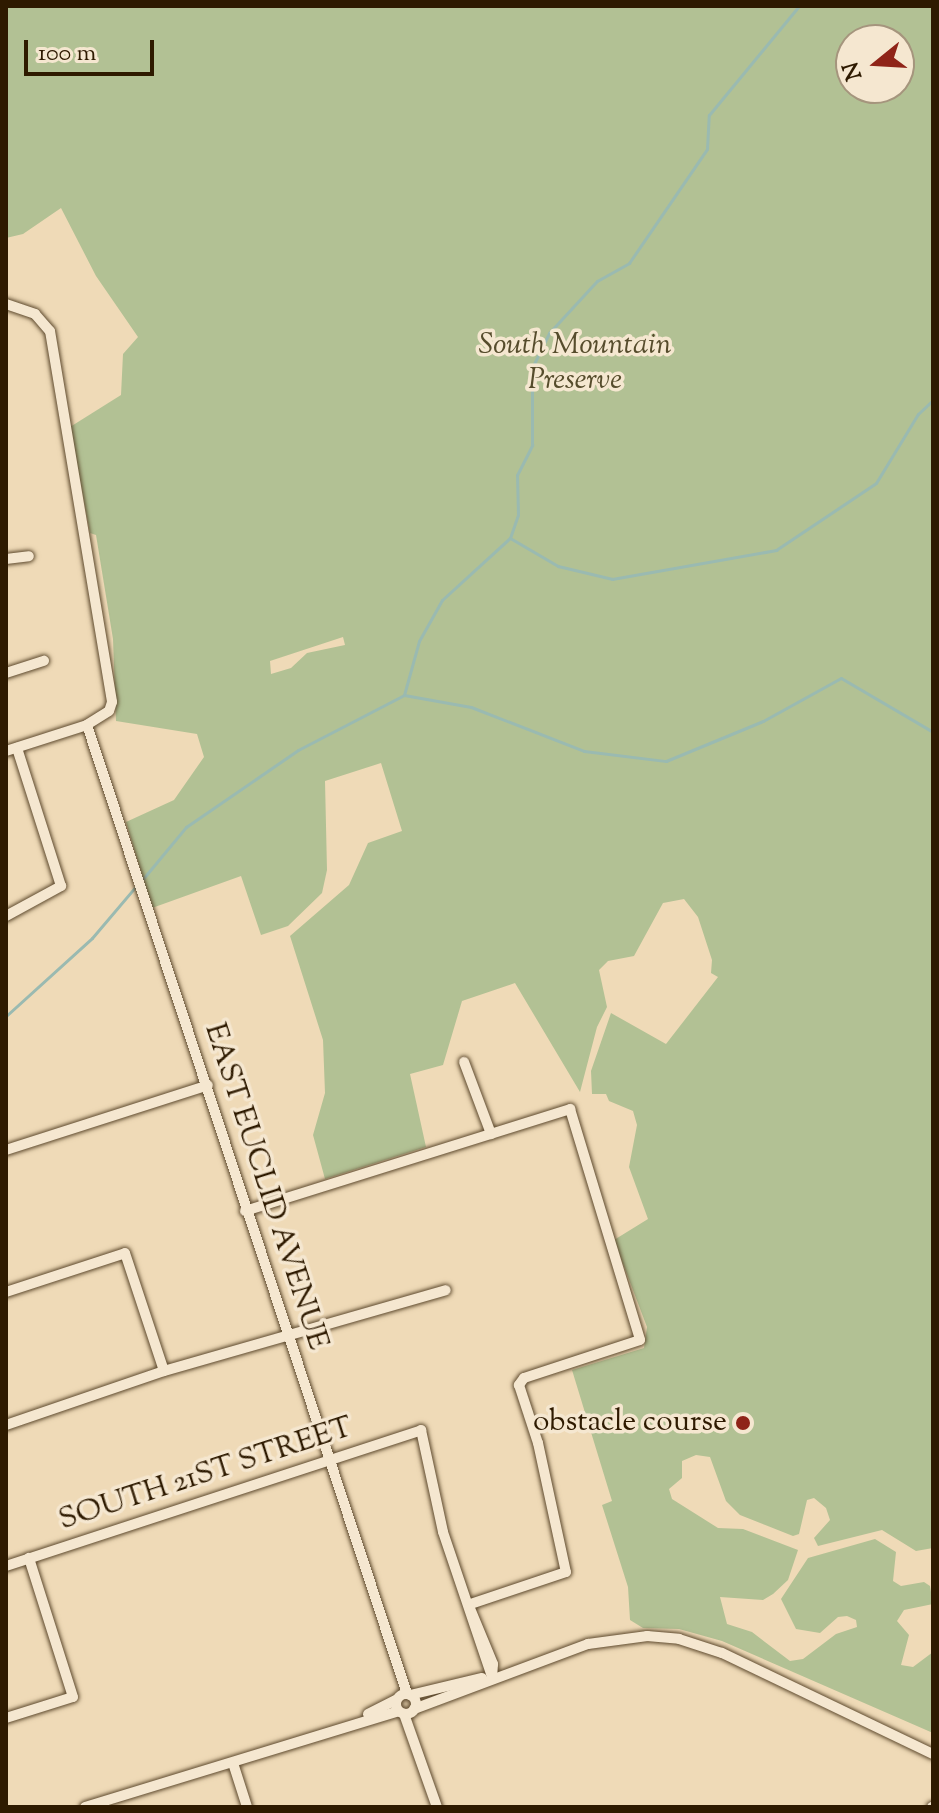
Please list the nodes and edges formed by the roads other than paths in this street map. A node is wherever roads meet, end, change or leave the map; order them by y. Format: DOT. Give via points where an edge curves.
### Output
graph roads {
  1 [pos="6,304"];
  2 [pos="29,556"];
  3 [pos="6,559"];
  4 [pos="44,661"];
  5 [pos="6,673"];
  6 [pos="87,725"];
  7 [pos="11,750"];
  8 [pos="6,916"];
  9 [pos="464,1062"];
  10 [pos="208,1085"];
  11 [pos="491,1134"];
  12 [pos="6,1150"];
  13 [pos="245,1211"];
  14 [pos="446,1290"];
  15 [pos="6,1292"];
  16 [pos="288,1338"];
  17 [pos="164,1371"];
  18 [pos="6,1425"];
  19 [pos="330,1461"];
  20 [pos="29,1558"];
  21 [pos="6,1566"];
  22 [pos="468,1605"];
  23 [pos="492,1677"];
  24 [pos="405,1704"];
  25 [pos="6,1718"];
  26 [pos="933,1754"];
  27 [pos="233,1763"];
  28 [pos="126,1794"];
  29 [pos="85,1807"];
  30 [pos="130,1807"];
  31 [pos="247,1807"];
  32 [pos="437,1807"];
  1 -- 6 [label="street" via="35,314 50,331 110,688 109,711"];
  2 -- 3 [label="street"];
  4 -- 5 [label="street"];
  6 -- 7 [label="street"];
  6 -- 10 [label="street, EAST EUCLID AVENUE"];
  7 -- 8 [label="street" via="61,886"];
  9 -- 11 [label="street"];
  10 -- 12 [label="street"];
  10 -- 13 [label="street, EAST EUCLID AVENUE" via="238,1168"];
  11 -- 13 [label="street"];
  11 -- 22 [label="street" via="570,1109 640,1340 524,1378 519,1385 538,1443 566,1572"];
  13 -- 16 [label="street, EAST EUCLID AVENUE"];
  14 -- 16 [label="street"];
  15 -- 17 [label="street" via="125,1253"];
  16 -- 17 [label="street"];
  16 -- 19 [label="street, EAST EUCLID AVENUE"];
  17 -- 18 [label="street"];
  19 -- 20 [label="street, SOUTH 21ST STREET"];
  19 -- 22 [label="street, SOUTH 21ST STREET" via="421,1430 443,1532"];
  19 -- 24 [label="street, EAST EUCLID AVENUE"];
  20 -- 21 [label="street, SOUTH 21ST STREET"];
  20 -- 25 [label="street" via="73,1697"];
  22 -- 23 [label="street"];
  23 -- 24 [label="street"];
  23 -- 26 [label="street" via="607,1639 679,1639 872,1721"];
  24 -- 27 [label="street"];
  24 -- 32 [label="street, EAST EUCLID AVENUE"];
  27 -- 28 [label="street"];
  27 -- 31 [label="street"];
  28 -- 29 [label="street"];
  28 -- 30 [label="street"];
}
